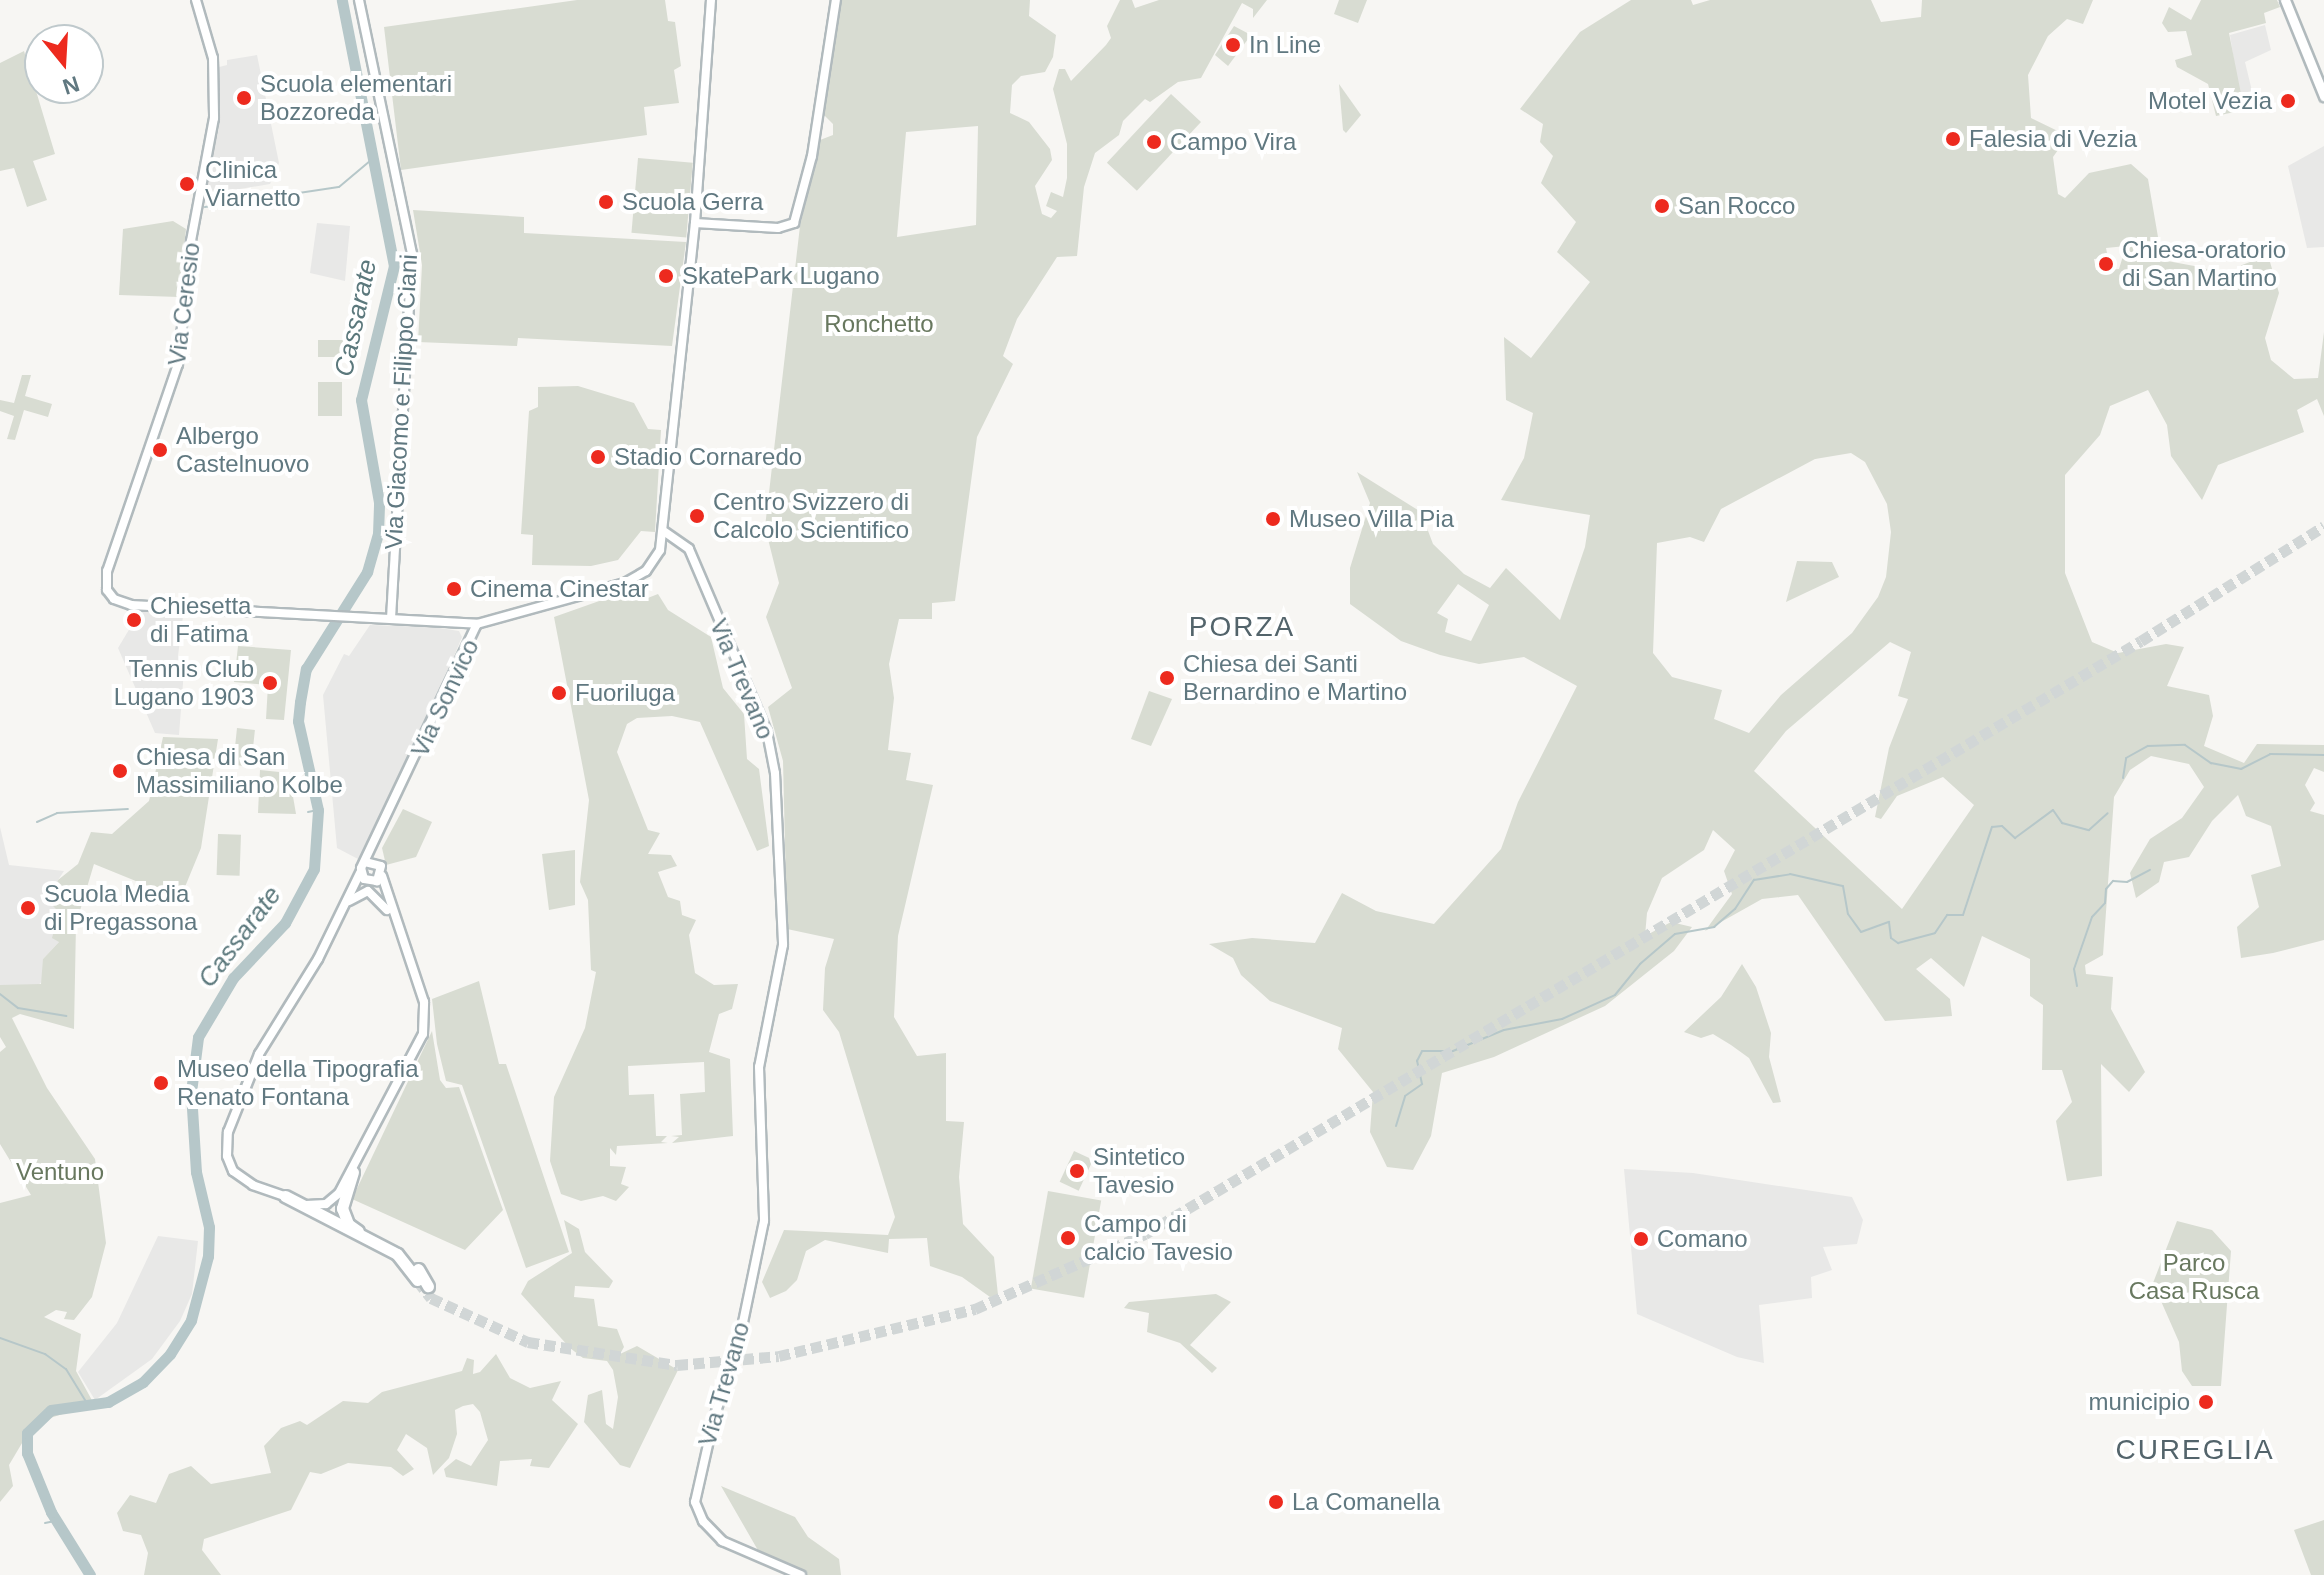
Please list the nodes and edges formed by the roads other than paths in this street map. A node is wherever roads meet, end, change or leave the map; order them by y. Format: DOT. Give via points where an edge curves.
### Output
graph roads {
  1 [pos="196,0"];
  2 [pos="359,0"];
  3 [pos="711,0"];
  4 [pos="836,0"];
  5 [pos="2285,0"];
  6 [pos="2324,96"];
  7 [pos="695,223"];
  8 [pos="665,532"];
  9 [pos="391,616"];
  10 [pos="477,624"];
  11 [pos="377,842"];
  12 [pos="365,862"];
  13 [pos="380,864"];
  14 [pos="360,873"];
  15 [pos="382,876"];
  16 [pos="394,921"];
  17 [pos="334,926"];
  18 [pos="353,1172"];
  19 [pos="285,1196"];
  20 [pos="801,1575"];
  1 -- 9 [label="main road, Via Ceresio" via="213,58 213,131 191,241 178,364 105,577 114,599 131,605 324,618"];
  2 -- 9 [label="main road, Via Giacomo e Filippo Ciani" via="412,254"];
  3 -- 7 [label="main road"];
  4 -- 7 [label="main road" via="812,156 794,223 778,228"];
  5 -- 6 [label="main road"];
  7 -- 8 [label="main road"];
  8 -- 10 [label="main road, Via Sonvico" via="653,563 631,581"];
  8 -- 20 [label="main road, Via Trevano" via="689,549 767,732 775,773 783,945 759,1067 764,1221 739,1342 696,1482 697,1510 722,1541"];
  9 -- 10 [label="main road"];
  10 -- 11 [label="main road, Via Sonvico"];
  11 -- 12 [label="main road, Via Sonvico"];
  11 -- 13 [label="main road"];
  12 -- 13 [label="main road"];
  12 -- 14 [label="main road"];
  13 -- 15 [label="main road"];
  14 -- 15 [label="main road" via="370,882"];
  14 -- 17 [label="main road"];
  15 -- 16 [label="main road"];
  16 -- 17 [label="main road" via="377,895 362,891"];
  16 -- 18 [label="main road" via="422,992 425,1024 417,1051"];
  17 -- 19 [label="main road" via="259,1054 228,1135 233,1171"];
  18 -- 19 [label="main road" via="326,1204 310,1206"];
  18 -- 19 [label="highway" via="343,1197 345,1219 354,1229 405,1253 422,1283 397,1254"];
}
